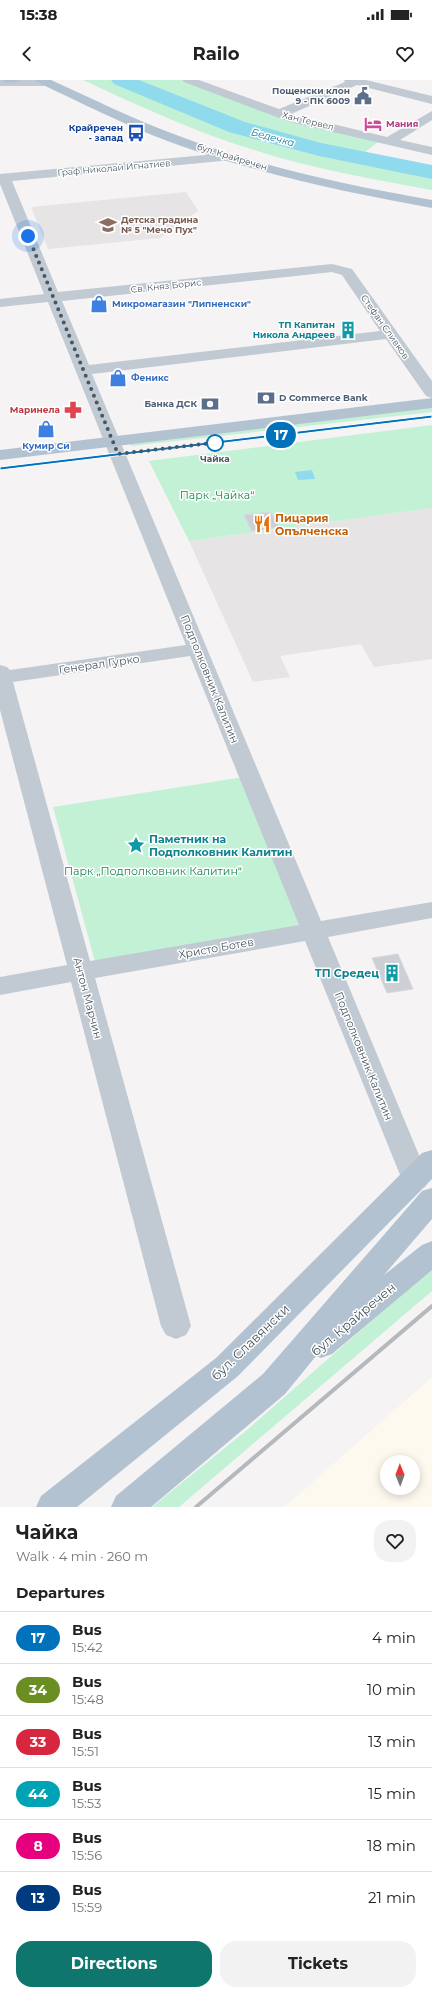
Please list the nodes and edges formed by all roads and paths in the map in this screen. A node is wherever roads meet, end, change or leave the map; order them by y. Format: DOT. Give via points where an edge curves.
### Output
graph roads {
  1 [pos="65,80"];
  2 [pos="188,80"];
  3 [pos="8,81"];
  4 [pos="44,81"];
  5 [pos="356,81"];
  6 [pos="432,100"];
  7 [pos="279,114"];
  8 [pos="432,115"];
  9 [pos="389,141"];
  10 [pos="432,151"];
  11 [pos="227,157"];
  12 [pos="2,178"];
  13 [pos="432,197"];
  14 [pos="432,204"];
  15 [pos="332,268"];
  16 [pos="53,298"];
  17 [pos="0,303"];
  18 [pos="390,334"];
  19 [pos="83,370"];
  20 [pos="432,393"];
  21 [pos="432,403"];
  22 [pos="432,417"];
  23 [pos="115,448"];
  24 [pos="0,455"];
  25 [pos="0,469"];
  26 [pos="198,649"];
  27 [pos="1,676"];
  28 [pos="432,910"];
  29 [pos="313,931"];
  30 [pos="81,972"];
  31 [pos="0,986"];
  32 [pos="426,1180"];
  33 [pos="432,1253"];
  34 [pos="176,1326"];
  35 [pos="274,1384"];
  36 [pos="52,1507"];
  37 [pos="127,1507"];
  1 -- 13 [label="main road, бул. Крайречен" via="182,132 256,157 360,183"];
  2 -- 7 [label="street, Хан Тервел"];
  3 -- 4 [label="street"];
  4 -- 11 [label="main road, бул. Крайречен" via="130,121"];
  5 -- 6 [label="street"];
  5 -- 7 [label="street"];
  7 -- 9 [label="street, Хан Тервел"];
  8 -- 9 [label="street"];
  9 -- 10 [label="street, Хан Тервел"];
  11 -- 12 [label="street, Граф Николай Игнатиев"];
  11 -- 14 [label="main road, бул. Крайречен" via="311,180"];
  12 -- 16 [label="street, Подполковник Калитин"];
  15 -- 16 [label="street, Св. Княз Борис"];
  15 -- 18 [label="street, Стефан Сливков" via="347,272"];
  16 -- 17 [label="street, Св. Княз Борис"];
  16 -- 19 [label="street, Подполковник Калитин"];
  18 -- 19 [label="street"];
  18 -- 20 [label="street, Стефан Сливков"];
  19 -- 23 [label="street, Подполковник Калитин"];
  21 -- 23 [label="main road"];
  22 -- 23 [label="main road"];
  23 -- 24 [label="main road"];
  23 -- 25 [label="main road"];
  23 -- 26 [label="street, Подполковник Калитин"];
  26 -- 27 [label="street, Генерал Гурко"];
  26 -- 29 [label="street, Подполковник Калитин"];
  27 -- 30 [label="street, Антон Марчин"];
  28 -- 29 [label="street, Христо Ботев"];
  29 -- 30 [label="street, Христо Ботев"];
  29 -- 32 [label="street, Подполковник Калитин"];
  30 -- 31 [label="street, Христо Ботев"];
  30 -- 34 [label="street, Антон Марчин"];
  32 -- 35 [label="main road"];
  32 -- 36 [label="main road, бул. Славянски" via="227,1367"];
  33 -- 35 [label="main road, бул. Крайречен"];
  35 -- 37 [label="main road"];
}
